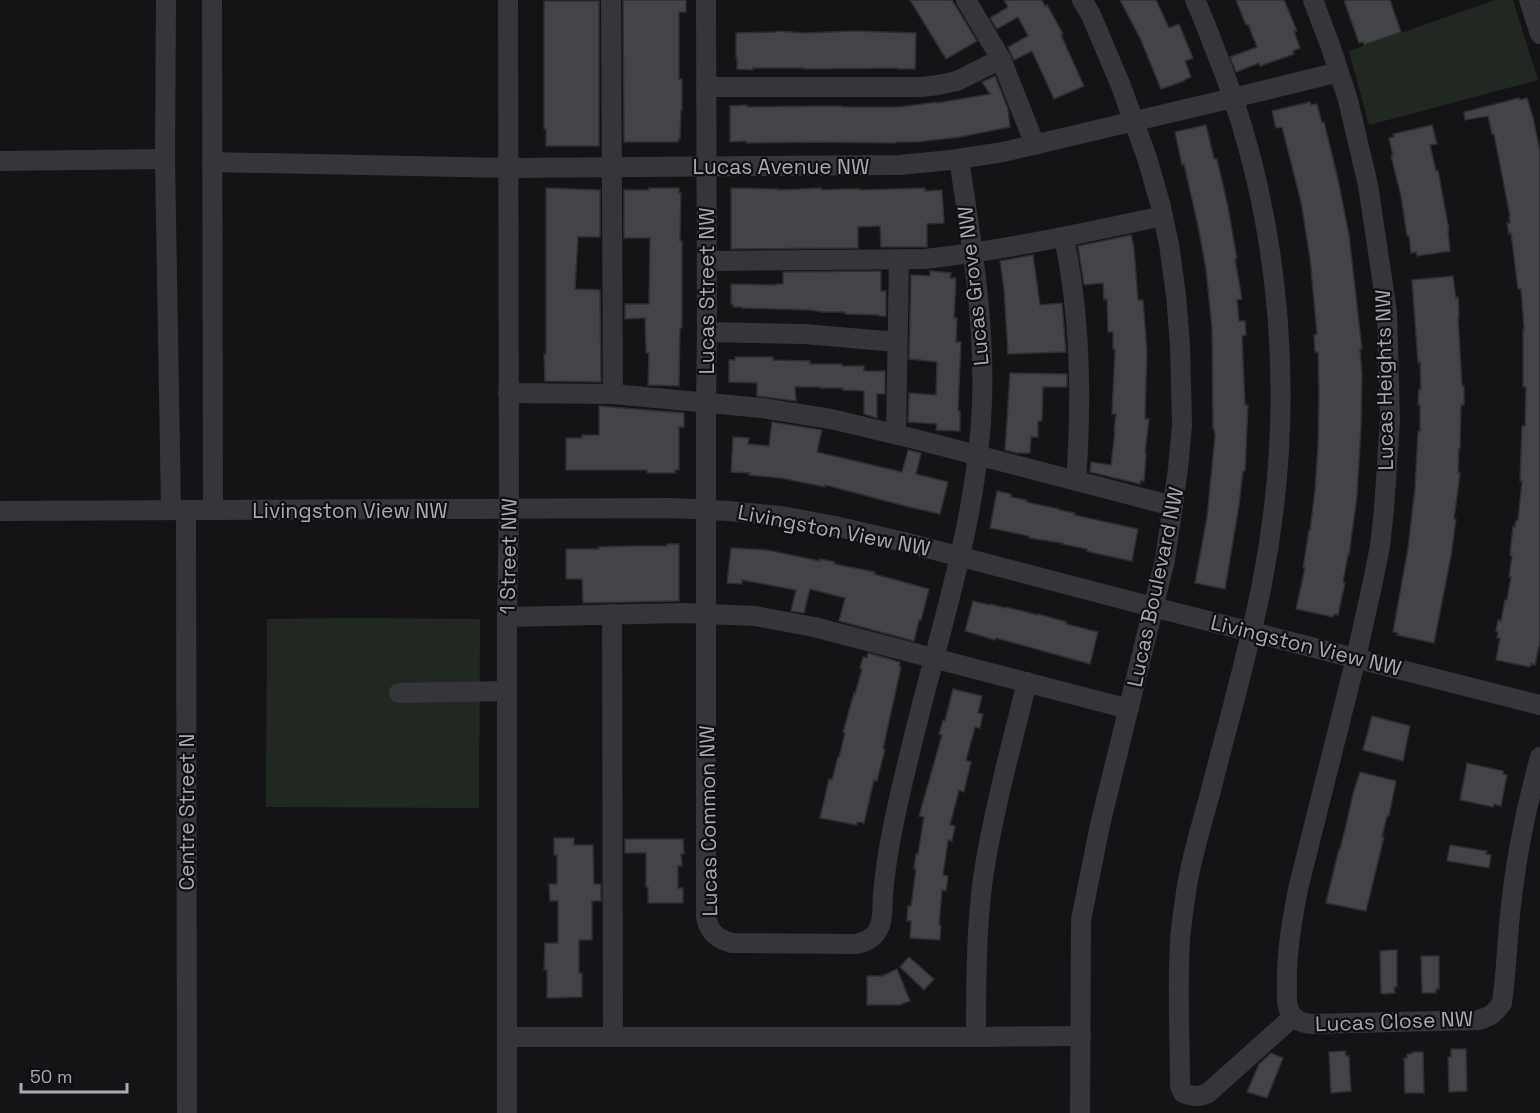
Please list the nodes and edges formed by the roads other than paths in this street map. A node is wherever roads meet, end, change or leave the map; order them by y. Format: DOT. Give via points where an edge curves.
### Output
graph roads {
  1 [pos="166,0"];
  2 [pos="212,0"];
  3 [pos="508,0"];
  4 [pos="611,0"];
  5 [pos="706,0"];
  6 [pos="966,0"];
  7 [pos="1082,0"];
  8 [pos="1195,0"];
  9 [pos="1313,0"];
  10 [pos="1529,0"];
  11 [pos="1540,34"];
  12 [pos="1001,59"];
  13 [pos="1339,72"];
  14 [pos="706,87"];
  15 [pos="1233,98"];
  16 [pos="1133,122"];
  17 [pos="1035,145"];
  18 [pos="165,159"];
  19 [pos="959,159"];
  20 [pos="0,161"];
  21 [pos="212,162"];
  22 [pos="706,166"];
  23 [pos="508,168"];
  24 [pos="612,168"];
  25 [pos="1163,216"];
  26 [pos="1064,238"];
  27 [pos="973,253"];
  28 [pos="899,260"];
  29 [pos="707,261"];
  30 [pos="707,332"];
  31 [pos="897,342"];
  32 [pos="508,393"];
  33 [pos="612,394"];
  34 [pos="706,403"];
  35 [pos="896,434"];
  36 [pos="978,455"];
  37 [pos="1076,481"];
  38 [pos="1173,506"];
  39 [pos="179,510"];
  40 [pos="213,510"];
  41 [pos="509,510"];
  42 [pos="706,510"];
  43 [pos="0,511"];
  44 [pos="961,555"];
  45 [pos="1153,607"];
  46 [pos="706,613"];
  47 [pos="612,614"];
  48 [pos="507,617"];
  49 [pos="1252,632"];
  50 [pos="934,658"];
  51 [pos="1356,658"];
  52 [pos="1027,682"];
  53 [pos="507,692"];
  54 [pos="399,693"];
  55 [pos="1540,705"];
  56 [pos="1130,709"];
  57 [pos="1540,757"];
  58 [pos="1293,1017"];
  59 [pos="1081,1036"];
  60 [pos="507,1037"];
  61 [pos="613,1037"];
  62 [pos="976,1037"];
  63 [pos="187,1113"];
  64 [pos="507,1113"];
  65 [pos="1080,1113"];
  1 -- 18 [label="street, Centre Street N"];
  2 -- 21 [label="street"];
  3 -- 23 [label="street, 1 Street NW"];
  4 -- 24 [label="street"];
  5 -- 14 [label="street, Lucas Street NW"];
  6 -- 12 [label="street"];
  7 -- 16 [label="street, Lucas Boulevard NW" via="1106,49"];
  8 -- 15 [label="street"];
  9 -- 13 [label="street, Lucas Heights NW"];
  10 -- 11 [label="street"];
  12 -- 14 [label="street" via="957,81 922,87"];
  12 -- 17 [label="street"];
  13 -- 15 [label="street, Lucas Avenue NW"];
  13 -- 51 [label="street, Lucas Heights NW" via="1370,194 1387,312 1390,420 1384,509"];
  14 -- 22 [label="street, Lucas Street NW"];
  15 -- 16 [label="street, Lucas Avenue NW"];
  15 -- 49 [label="street" via="1260,195 1272,261 1281,389 1272,523"];
  16 -- 17 [label="street, Lucas Avenue NW"];
  16 -- 25 [label="street, Lucas Boulevard NW"];
  17 -- 19 [label="street, Lucas Avenue NW"];
  18 -- 20 [label="street"];
  18 -- 39 [label="street, Centre Street N"];
  19 -- 22 [label="street, Lucas Avenue NW" via="899,165"];
  19 -- 27 [label="street, Lucas Grove NW"];
  21 -- 23 [label="street, Lucas Avenue NW"];
  21 -- 40 [label="street"];
  22 -- 24 [label="street, Lucas Avenue NW"];
  22 -- 29 [label="street, Lucas Street NW"];
  23 -- 24 [label="street, Lucas Avenue NW"];
  23 -- 32 [label="street, 1 Street NW"];
  24 -- 33 [label="street"];
  25 -- 26 [label="street"];
  25 -- 38 [label="street, Lucas Boulevard NW" via="1176,295 1182,384 1182,425"];
  26 -- 27 [label="street"];
  26 -- 37 [label="street" via="1079,355"];
  27 -- 28 [label="street"];
  27 -- 36 [label="street, Lucas Grove NW" via="982,336"];
  28 -- 29 [label="street"];
  28 -- 31 [label="street"];
  29 -- 30 [label="street, Lucas Street NW"];
  30 -- 31 [label="street" via="804,334"];
  30 -- 34 [label="street, Lucas Street NW"];
  31 -- 35 [label="street"];
  32 -- 33 [label="street"];
  32 -- 41 [label="street, 1 Street NW"];
  33 -- 34 [label="street"];
  34 -- 35 [label="street" via="795,412"];
  34 -- 42 [label="street, Lucas Street NW"];
  35 -- 36 [label="street"];
  36 -- 37 [label="street"];
  36 -- 44 [label="street, Lucas Grove NW"];
  37 -- 38 [label="street"];
  38 -- 45 [label="street, Lucas Boulevard NW"];
  39 -- 40 [label="street, Livingston View NW"];
  39 -- 43 [label="street, Livingston View NW"];
  39 -- 63 [label="street, Centre Street N"];
  40 -- 41 [label="street, Livingston View NW"];
  41 -- 42 [label="street, Livingston View NW"];
  41 -- 48 [label="street, 1 Street NW"];
  42 -- 44 [label="street, Livingston View NW" via="781,516"];
  42 -- 46 [label="street, Lucas Common NW"];
  44 -- 45 [label="street, Livingston View NW"];
  44 -- 50 [label="street, Lucas Common NW"];
  45 -- 49 [label="street, Livingston View NW"];
  45 -- 56 [label="street, Lucas Boulevard NW"];
  46 -- 47 [label="street"];
  46 -- 50 [label="street" via="782,620"];
  46 -- 50 [label="street, Lucas Common NW" via="706,917 716,937 732,943 856,944 877,933 894,825"];
  47 -- 48 [label="street"];
  47 -- 61 [label="street"];
  48 -- 53 [label="street, 1 Street NW"];
  49 -- 51 [label="street, Livingston View NW"];
  49 -- 58 [label="street" via="1187,888 1180,941 1180,1086 1184,1094 1208,1093"];
  50 -- 52 [label="street"];
  51 -- 55 [label="street, Livingston View NW"];
  51 -- 58 [label="street, Lucas Close NW" via="1294,907 1287,980 1287,1002"];
  52 -- 56 [label="street"];
  52 -- 62 [label="street" via="995,809 983,879 977,943"];
  53 -- 54 [label="street"];
  53 -- 60 [label="street, 1 Street NW"];
  56 -- 59 [label="street, Lucas Boulevard NW" via="1081,920"];
  57 -- 58 [label="street, Lucas Close NW" via="1516,871 1502,1003 1496,1012 1478,1020 1323,1024 1303,1023"];
  59 -- 62 [label="street"];
  59 -- 65 [label="street, Lucas Boulevard NW"];
  60 -- 61 [label="street"];
  60 -- 64 [label="street, 1 Street NW"];
  61 -- 62 [label="street"];
}
